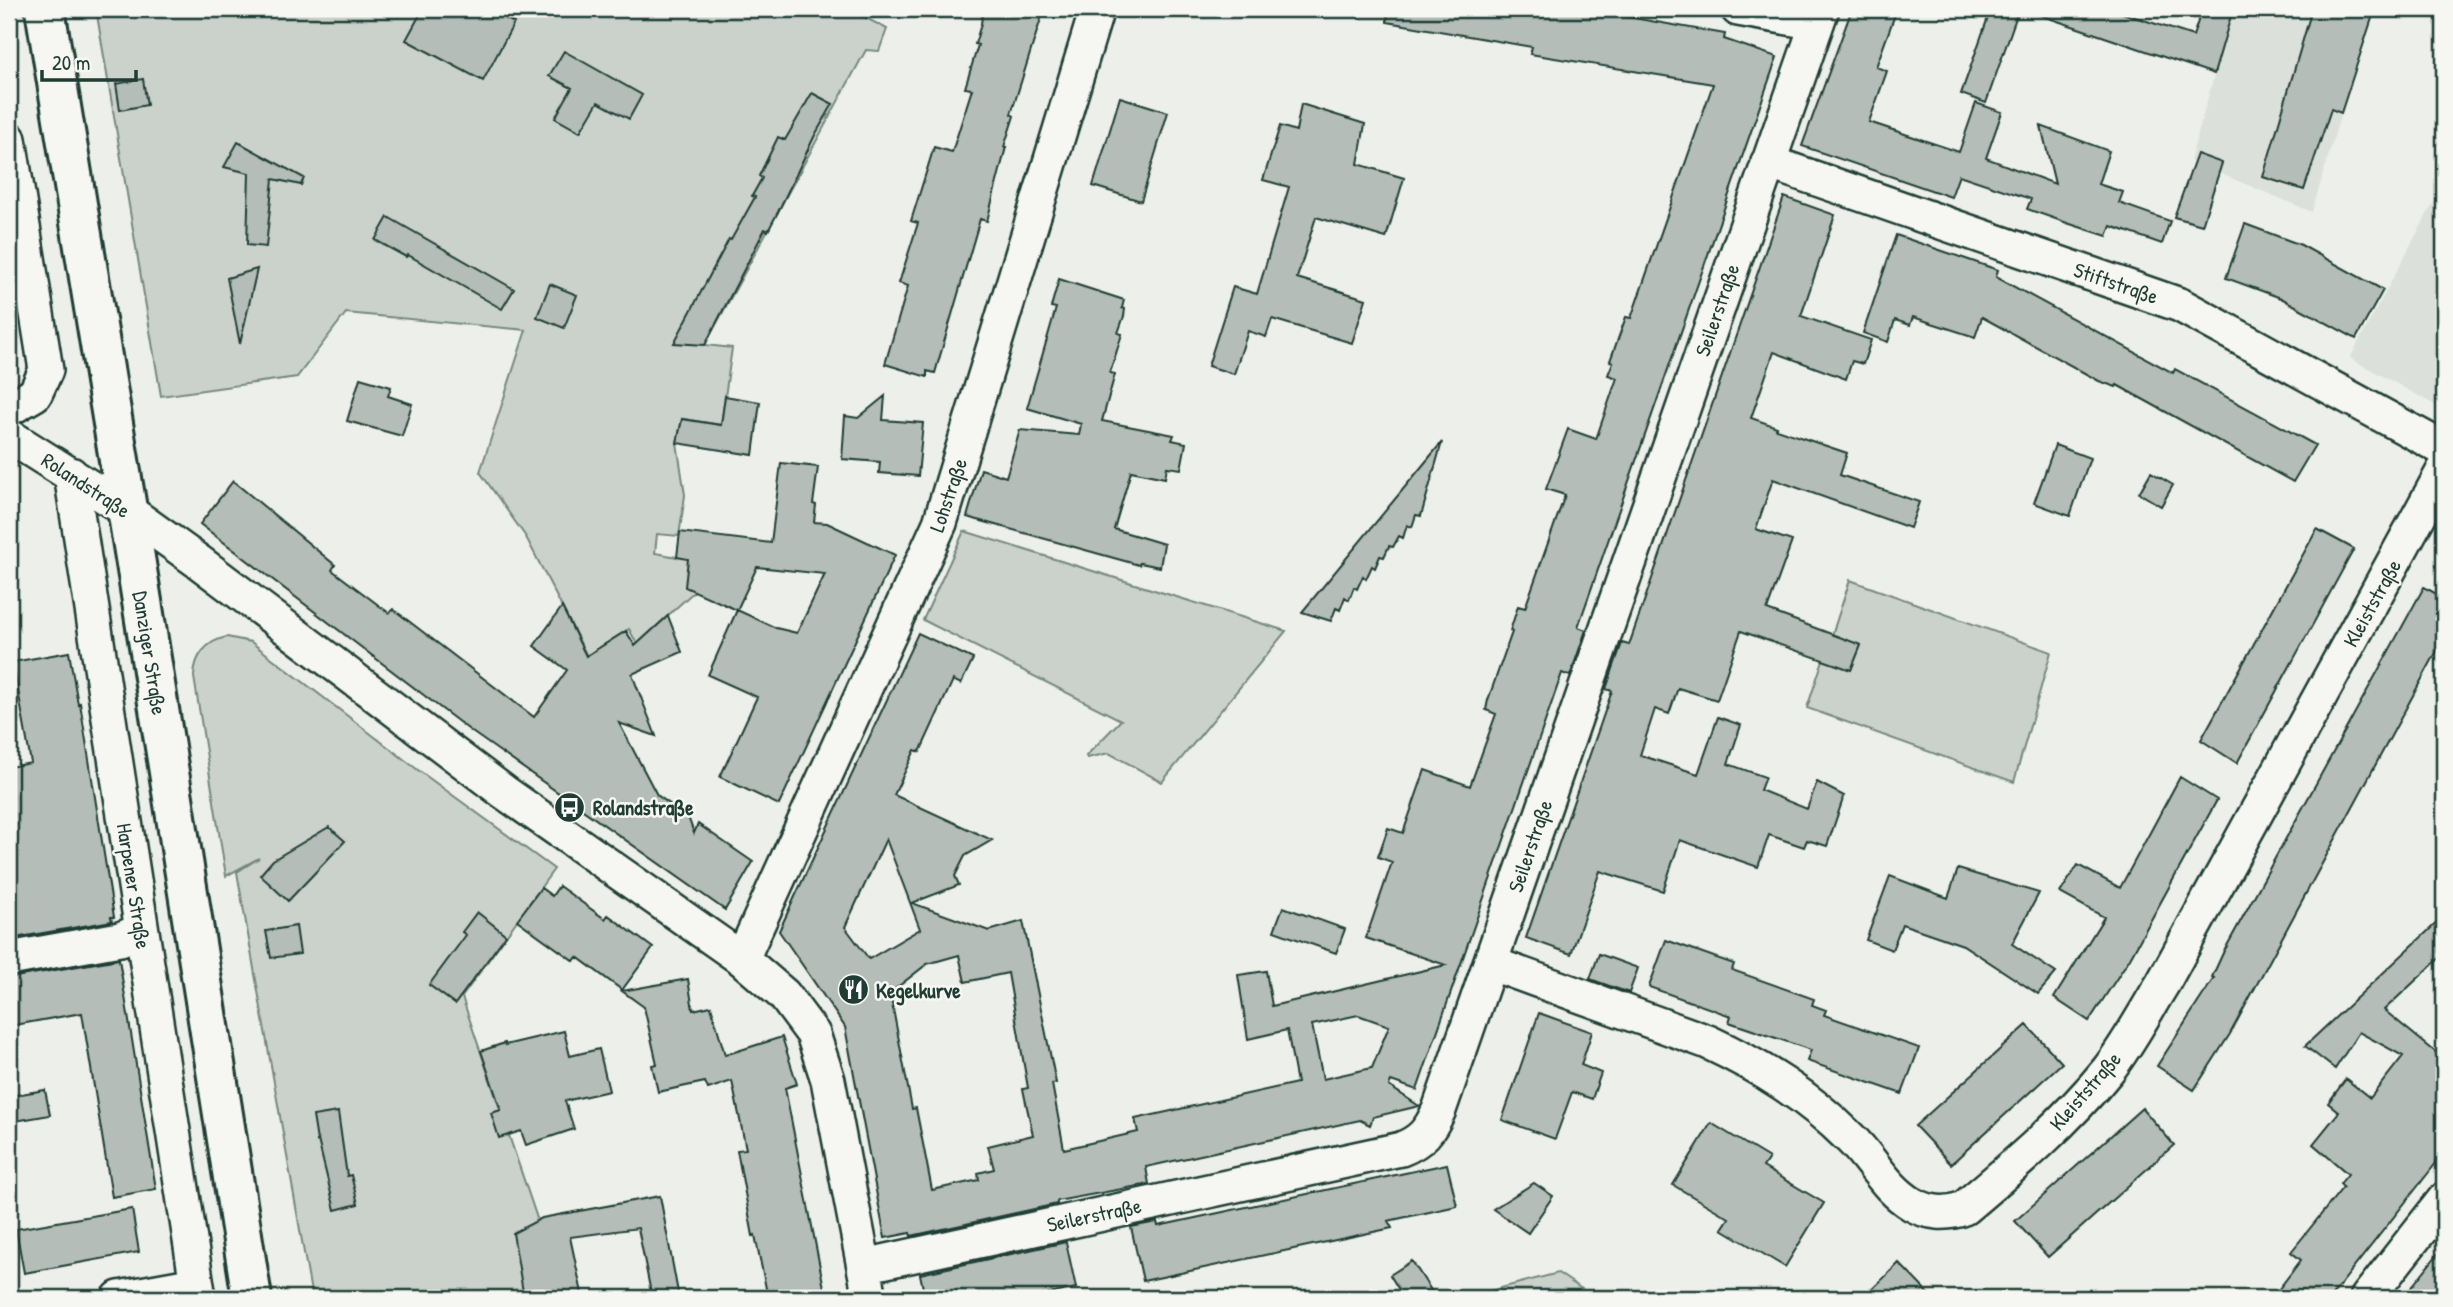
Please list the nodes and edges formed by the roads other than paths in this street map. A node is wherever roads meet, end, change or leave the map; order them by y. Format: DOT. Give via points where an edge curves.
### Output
graph roads {
  1 [pos="45,9"];
  2 [pos="1097,9"];
  3 [pos="1738,9"];
  4 [pos="1819,16"];
  5 [pos="9,139"];
  6 [pos="1768,162"];
  7 [pos="9,409"];
  8 [pos="9,436"];
  9 [pos="2444,449"];
  10 [pos="2444,470"];
  11 [pos="71,474"];
  12 [pos="128,511"];
  13 [pos="141,931"];
  14 [pos="9,959"];
  15 [pos="742,959"];
  16 [pos="1489,964"];
  17 [pos="2444,1200"];
  18 [pos="864,1266"];
  19 [pos="197,1291"];
  20 [pos="119,1298"];
  21 [pos="252,1298"];
  22 [pos="870,1298"];
  23 [pos="2367,1298"];
  1 -- 12 [label="main road, Danziger Straße"];
  2 -- 15 [label="street, Lohstraße" via="940,523"];
  3 -- 4 [label="street"];
  4 -- 6 [label="street, Seilerstraße"];
  5 -- 7 [label="street" via="46,370 35,394"];
  6 -- 9 [label="street, Stiftstraße" via="2180,305"];
  6 -- 16 [label="street, Seilerstraße"];
  8 -- 11 [label="street, Rolandstraße"];
  10 -- 16 [label="street, Kleiststraße" via="2126,1044 2071,1111 1964,1208 1940,1212 1910,1203 1827,1115 1734,1054"];
  11 -- 12 [label="street, Rolandstraße"];
  11 -- 13 [label="street, Harpener Straße"];
  12 -- 15 [label="street, Rolandstraße" via="504,792"];
  12 -- 21 [label="main road, Danziger Straße"];
  13 -- 14 [label="street"];
  13 -- 19 [label="street, Harpener Straße"];
  15 -- 18 [label="street, Rolandstraße" via="784,995 813,1034 828,1080"];
  16 -- 18 [label="street, Seilerstraße" via="1439,1111 1429,1132 1409,1146"];
  17 -- 23 [label="street"];
  18 -- 22 [label="street, Rolandstraße"];
  19 -- 20 [label="street"];
}
